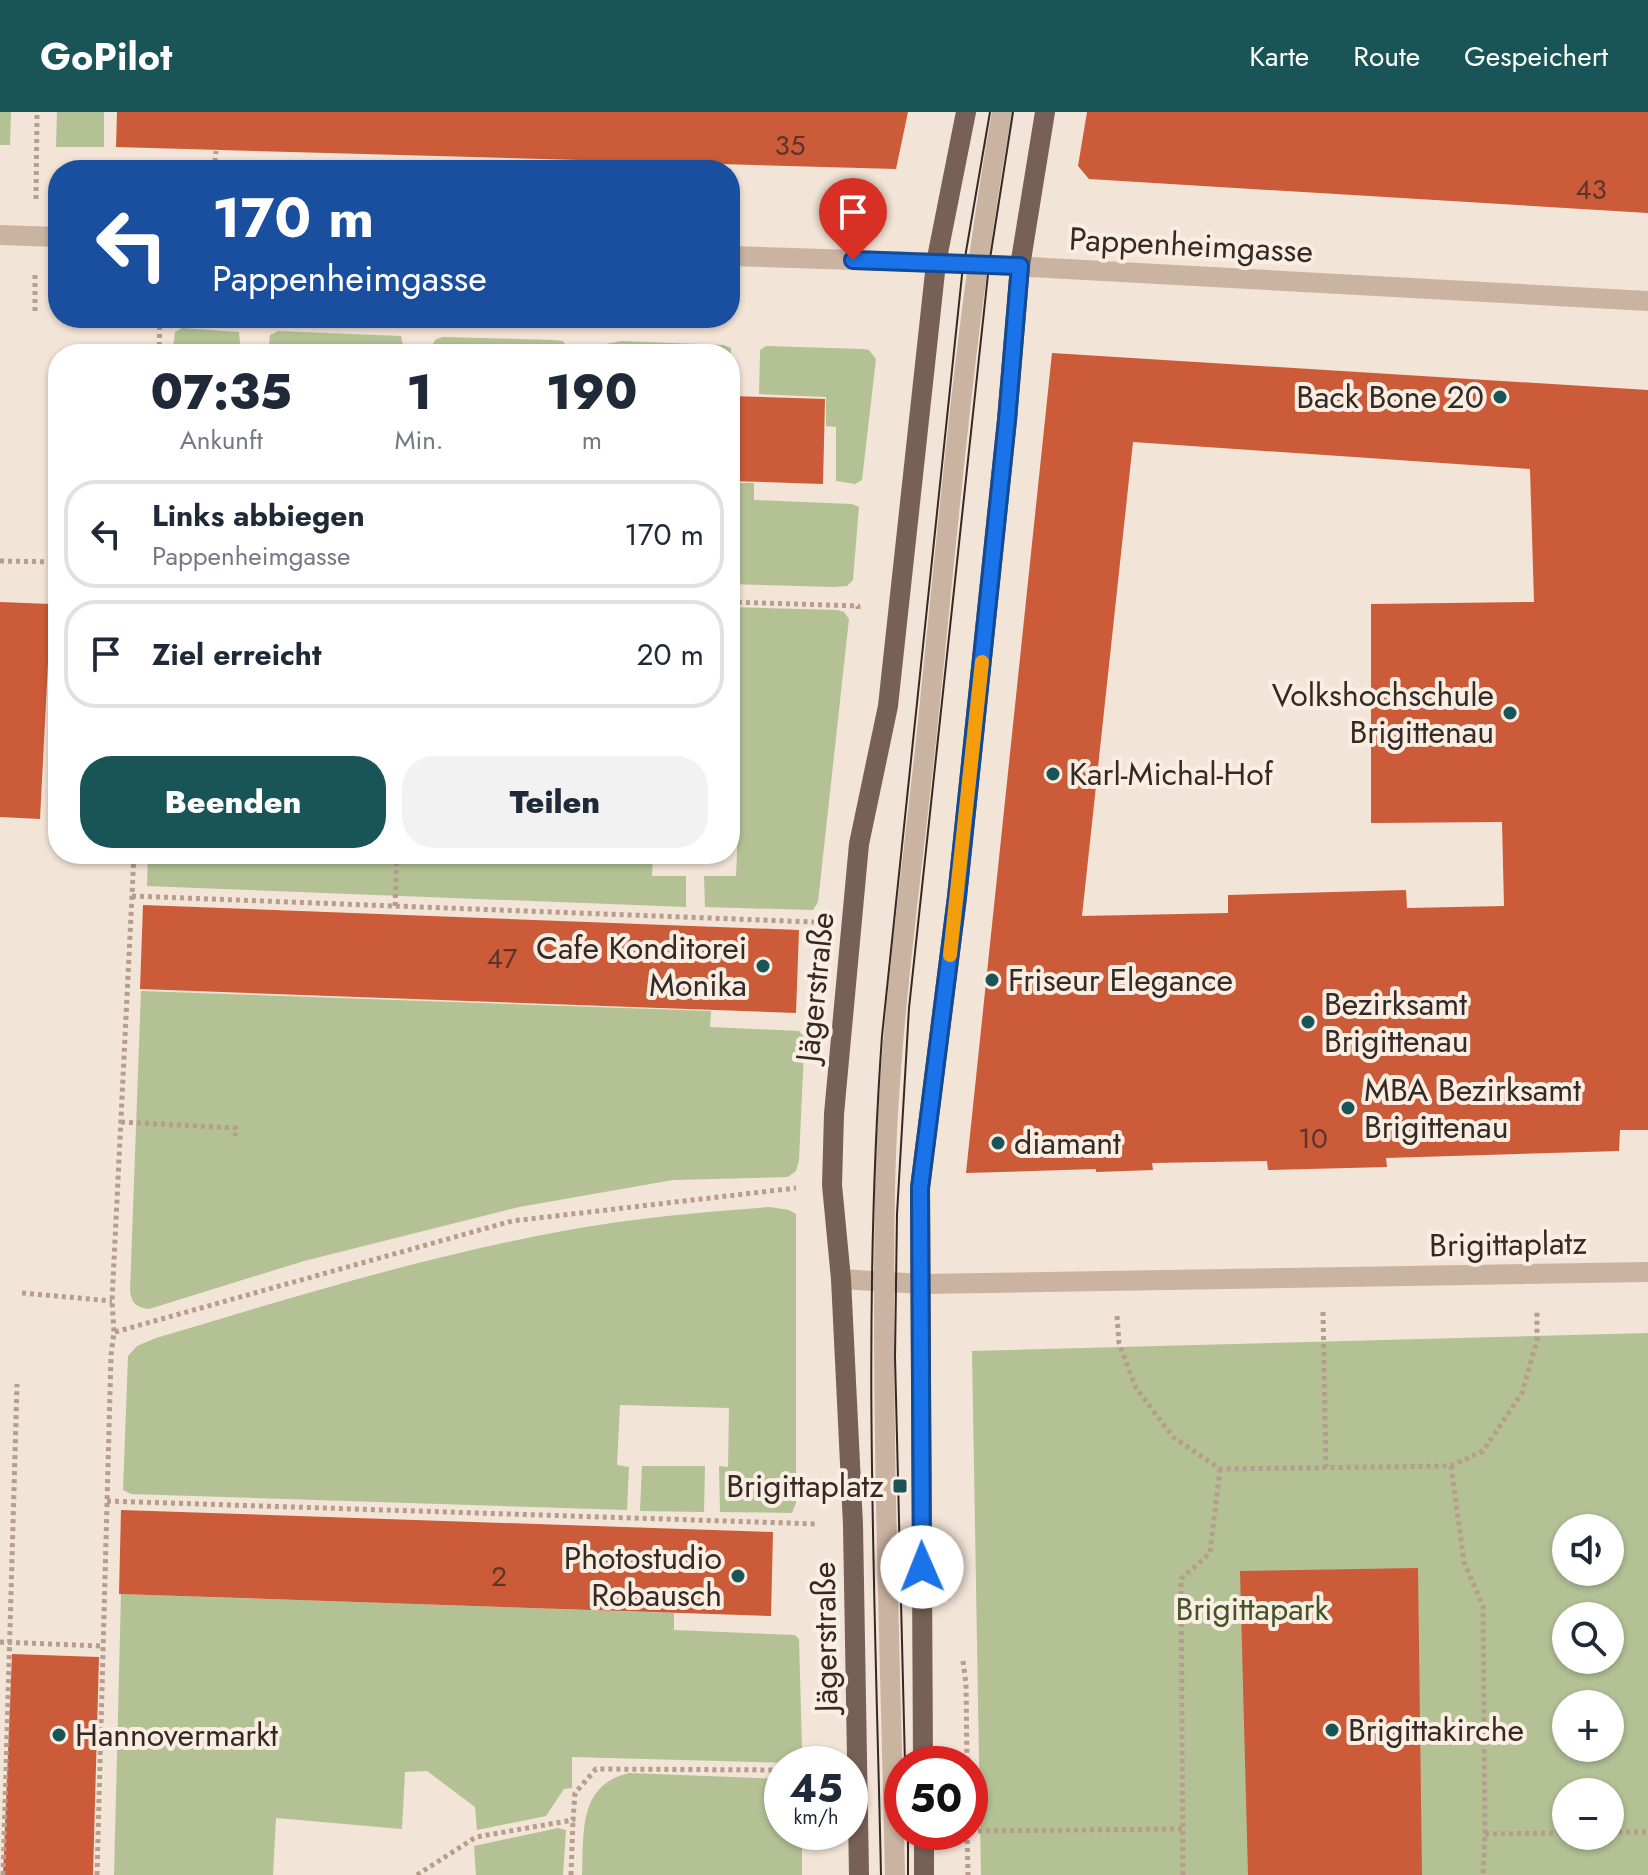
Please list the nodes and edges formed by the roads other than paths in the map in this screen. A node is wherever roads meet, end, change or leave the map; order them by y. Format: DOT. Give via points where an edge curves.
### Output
graph roads {
  1 [pos="966,112"];
  2 [pos="1002,112"];
  3 [pos="1045,112"];
  4 [pos="0,235"];
  5 [pos="48,237"];
  6 [pos="740,256"];
  7 [pos="936,263"];
  8 [pos="977,264"];
  9 [pos="1020,266"];
  10 [pos="1648,301"];
  11 [pos="1648,1272"];
  12 [pos="841,1279"];
  13 [pos="884,1283"];
  14 [pos="922,1284"];
  15 [pos="923,1746"];
  16 [pos="924,1850"];
  17 [pos="859,1875"];
  18 [pos="895,1875"];
  19 [pos="924,1875"];
  1 -- 7 [label="main road, Jägerstraße"];
  2 -- 8 [label="street, Jägerstraße"];
  3 -- 9 [label="main road"];
  4 -- 5 [label="street"];
  6 -- 7 [label="street, Pappenheimgasse"];
  7 -- 8 [label="street, Pappenheimgasse"];
  7 -- 12 [label="main road, Jägerstraße" via="888,706 859,844 835,1090 832,1185"];
  8 -- 9 [label="street, Pappenheimgasse"];
  8 -- 13 [label="street, Jägerstraße" via="897,1009"];
  9 -- 10 [label="street, Pappenheimgasse"];
  9 -- 14 [label="main road" via="959,881 920,1188"];
  11 -- 14 [label="street, Brigittaplatz"];
  12 -- 13 [label="street, Brigittaplatz"];
  12 -- 17 [label="main road, Jägerstraße" via="853,1525"];
  13 -- 14 [label="street, Brigittaplatz"];
  13 -- 18 [label="street, Jägerstraße"];
  14 -- 15 [label="main road"];
  16 -- 19 [label="main road"];
}
